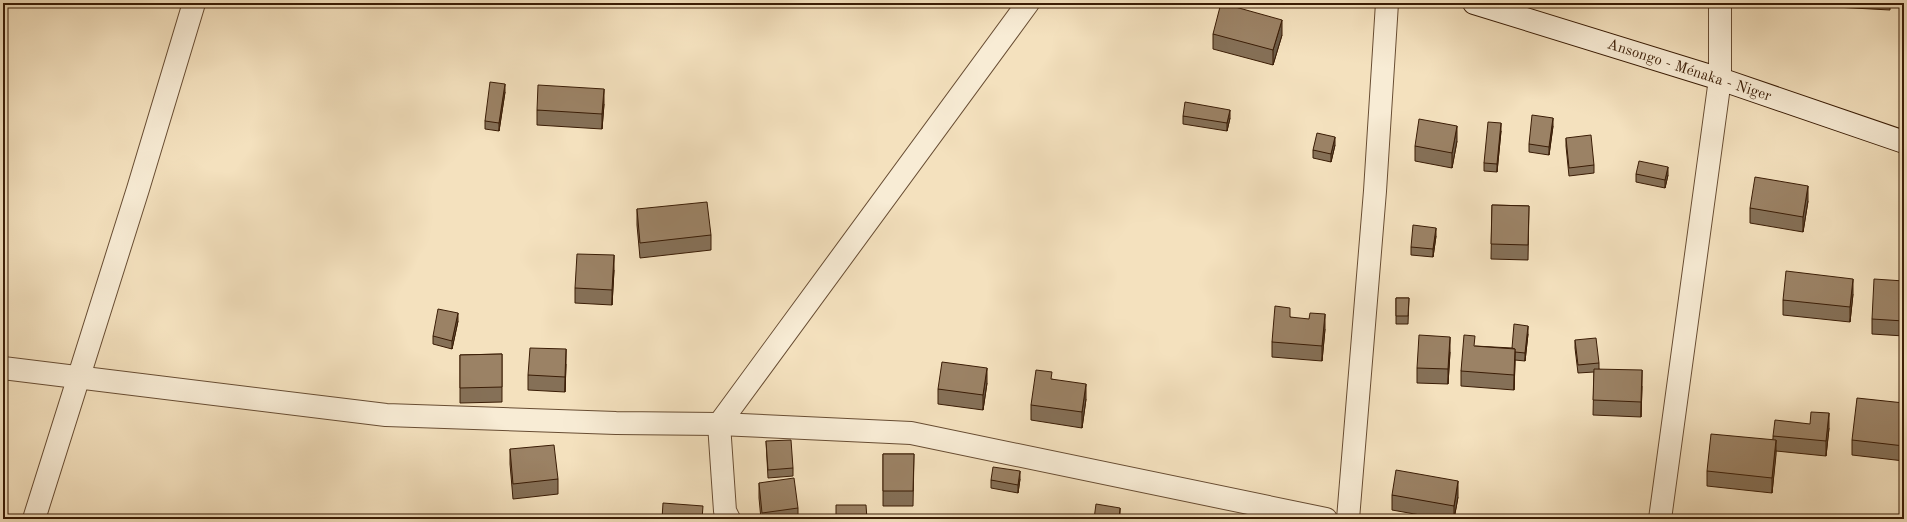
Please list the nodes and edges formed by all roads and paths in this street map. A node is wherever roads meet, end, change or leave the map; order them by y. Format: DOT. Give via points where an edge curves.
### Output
graph roads {
  1 [pos="194,3"];
  2 [pos="1028,3"];
  3 [pos="1387,3"];
  4 [pos="1474,3"];
  5 [pos="1720,3"];
  6 [pos="1720,80"];
  7 [pos="1904,142"];
  8 [pos="3,368"];
  9 [pos="78,376"];
  10 [pos="719,424"];
  11 [pos="34,519"];
  12 [pos="729,519"];
  13 [pos="1326,519"];
  14 [pos="1348,519"];
  15 [pos="1660,519"];
  1 -- 9 [label="street" via="138,190"];
  2 -- 10 [label="street"];
  3 -- 14 [label="street" via="1375,191"];
  4 -- 6 [label="street, Ansongo - Ménaka - Niger"];
  5 -- 6 [label="street"];
  6 -- 7 [label="street, Ansongo - Ménaka - Niger"];
  6 -- 15 [label="street"];
  8 -- 9 [label="street"];
  9 -- 10 [label="street" via="386,415"];
  9 -- 11 [label="street"];
  10 -- 12 [label="street" via="725,511"];
  10 -- 13 [label="street" via="911,433"];
}
